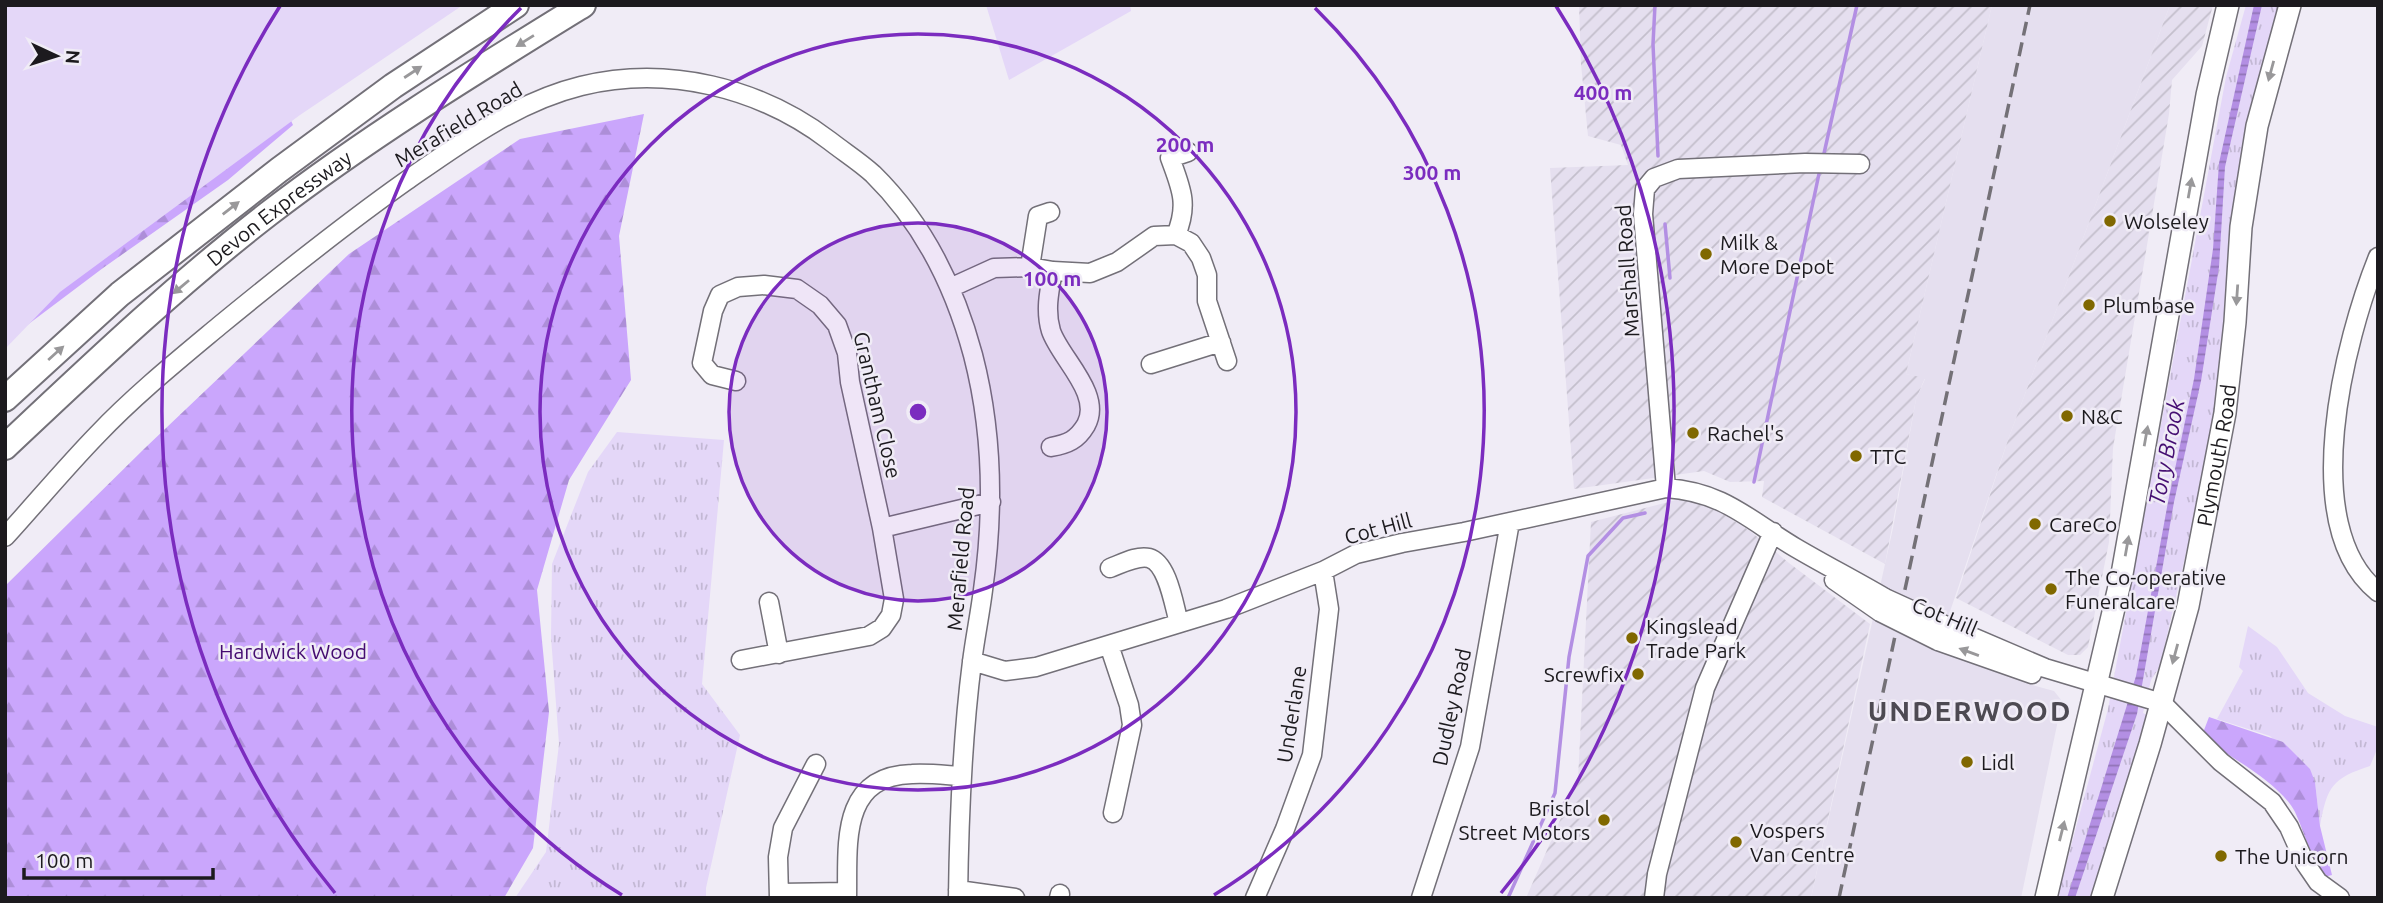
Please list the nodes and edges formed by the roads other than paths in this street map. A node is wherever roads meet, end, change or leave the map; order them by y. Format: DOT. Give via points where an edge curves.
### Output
graph roads {
  1 [pos="516,5"];
  2 [pos="583,5"];
  3 [pos="2228,5"];
  4 [pos="2290,5"];
  5 [pos="1188,152"];
  6 [pos="1860,164"];
  7 [pos="1050,212"];
  8 [pos="1176,235"];
  9 [pos="2378,257"];
  10 [pos="1030,267"];
  11 [pos="1052,271"];
  12 [pos="950,288"];
  13 [pos="1221,342"];
  14 [pos="1227,361"];
  15 [pos="1151,364"];
  16 [pos="736,381"];
  17 [pos="5,399"];
  18 [pos="5,447"];
  19 [pos="1051,447"];
  20 [pos="1666,488"];
  21 [pos="991,502"];
  22 [pos="1510,522"];
  23 [pos="882,528"];
  24 [pos="1773,532"];
  25 [pos="5,537"];
  26 [pos="1110,568"];
  27 [pos="1323,571"];
  28 [pos="2378,592"];
  29 [pos="769,602"];
  30 [pos="1179,623"];
  31 [pos="1109,645"];
  32 [pos="779,654"];
  33 [pos="741,660"];
  34 [pos="972,661"];
  35 [pos="2097,684"];
  36 [pos="2145,698"];
  37 [pos="816,764"];
  38 [pos="961,776"];
  39 [pos="1113,813"];
  40 [pos="958,894"];
  41 [pos="779,895"];
  42 [pos="847,895"];
  43 [pos="1015,898"];
  44 [pos="1255,898"];
  45 [pos="1422,898"];
  46 [pos="1654,898"];
  47 [pos="2046,898"];
  48 [pos="2102,898"];
  49 [pos="2340,898"];
  17 -- 1 [label="highway, Devon Expressway, one-way" via="120,295 279,170 393,86"];
  2 -- 18 [label="highway, Devon Expressway, one-way" via="408,115 268,214 136,324"];
  35 -- 3 [label="main road, one-way" via="2122,574 2207,95"];
  4 -- 36 [label="main road, Plymouth Road, one-way" via="2257,126 2241,227 2225,413 2188,606"];
  5 -- 8 [label="street" via="1170,158 1184,203"];
  6 -- 20 [label="street, Marshall Road" via="1678,169 1654,178 1645,189 1643,214"];
  7 -- 10 [label="street" via="1038,216"];
  8 -- 11 [label="street" via="1154,236 1117,262 1090,273"];
  8 -- 13 [label="street" via="1191,243 1201,258 1207,301"];
  9 -- 28 [label="street" via="2343,377 2333,463 2343,542"];
  10 -- 11 [label="street"];
  10 -- 12 [label="street" via="994,268"];
  11 -- 19 [label="street" via="1047,311 1052,334 1090,402 1088,421 1078,437"];
  12 -- 21 [label="street, Merafield Road" via="973,355 986,420"];
  12 -- 25 [label="street, Merafield Road" via="909,214 871,172 807,124 763,101 711,84 650,77 581,86 528,105 455,147 363,211 179,359 99,432"];
  13 -- 14 [label="street"];
  13 -- 15 [label="street"];
  16 -- 23 [label="street, Grantham Close" via="712,375 702,363 720,295 738,287 764,285 797,289 820,305 837,325 847,353"];
  20 -- 22 [label="street, Cot Hill"];
  20 -- 24 [label="street, Cot Hill" via="1716,497"];
  21 -- 23 [label="street"];
  21 -- 34 [label="street, Merafield Road"];
  22 -- 27 [label="street, Cot Hill" via="1356,554"];
  22 -- 45 [label="street, Dudley Road" via="1470,747"];
  23 -- 32 [label="street, Grantham Close" via="894,598 891,615 882,628 869,636"];
  24 -- 35 [label="street, Cot Hill, bridge" via="1818,569 1940,632 2046,679"];
  24 -- 46 [label="street" via="1705,688"];
  26 -- 30 [label="street" via="1148,557 1159,564"];
  27 -- 30 [label="street, Cot Hill" via="1226,610"];
  27 -- 44 [label="street, Underlane" via="1329,609 1312,755"];
  29 -- 32 [label="street"];
  30 -- 31 [label="street, Cot Hill"];
  31 -- 34 [label="street, Cot Hill" via="1036,667 1004,671"];
  31 -- 39 [label="street" via="1132,725"];
  32 -- 33 [label="street, Grantham Close"];
  34 -- 38 [label="street, Merafield Road"];
  35 -- 36 [label="street, Cot Hill"];
  47 -- 35 [label="main road, one-way"];
  36 -- 48 [label="main road, Plymouth Road"];
  36 -- 49 [label="street" via="2272,802 2318,882"];
  37 -- 41 [label="street" via="783,828"];
  38 -- 40 [label="street, Merafield Road"];
  38 -- 42 [label="street" via="911,774 885,779 867,790 855,805 849,828"];
  40 -- 43 [label="street"];
  41 -- 42 [label="street"];
}
